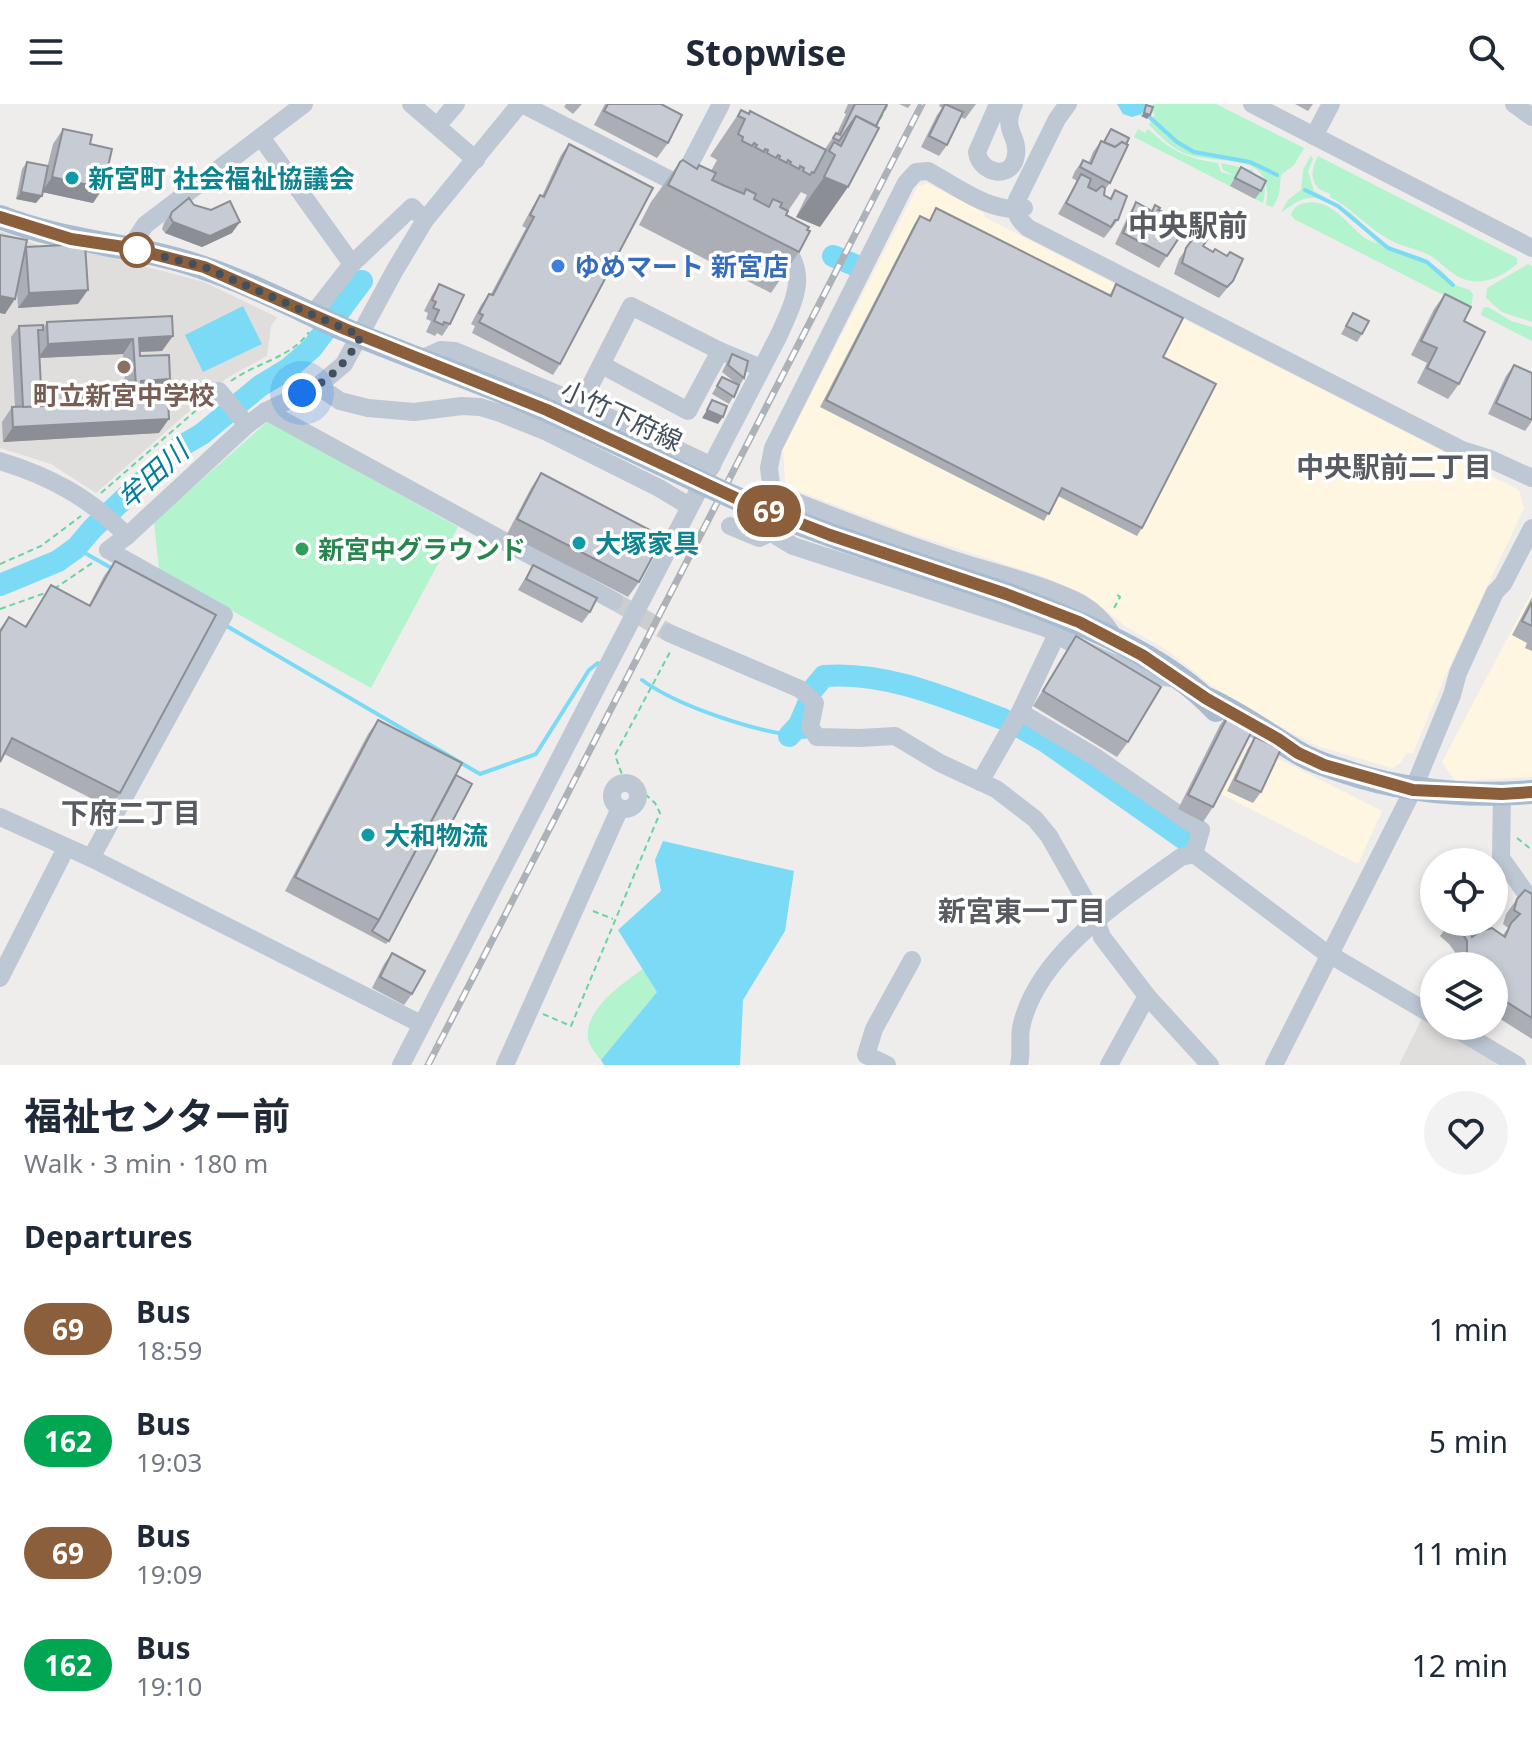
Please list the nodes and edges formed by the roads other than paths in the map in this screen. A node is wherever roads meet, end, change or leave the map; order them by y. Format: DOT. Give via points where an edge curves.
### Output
graph roads {
  1 [pos="304,104"];
  2 [pos="411,104"];
  3 [pos="456,104"];
  4 [pos="521,104"];
  5 [pos="721,104"];
  6 [pos="998,104"];
  7 [pos="1014,104"];
  8 [pos="1252,104"];
  9 [pos="1331,104"];
  10 [pos="1514,104"];
  11 [pos="1068,106"];
  12 [pos="1532,117"];
  13 [pos="438,125"];
  14 [pos="1314,136"];
  15 [pos="261,137"];
  16 [pos="476,160"];
  17 [pos="679,185"];
  18 [pos="705,199"];
  19 [pos="1019,208"];
  20 [pos="0,217"];
  21 [pos="425,220"];
  22 [pos="758,227"];
  23 [pos="130,248"];
  24 [pos="1532,248"];
  25 [pos="352,264"];
  26 [pos="316,316"];
  27 [pos="353,332"];
  28 [pos="720,351"];
  29 [pos="421,359"];
  30 [pos="602,365"];
  31 [pos="761,368"];
  32 [pos="318,386"];
  33 [pos="219,391"];
  34 [pos="581,404"];
  35 [pos="266,411"];
  36 [pos="247,425"];
  37 [pos="0,461"];
  38 [pos="712,466"];
  39 [pos="1532,478"];
  40 [pos="772,492"];
  41 [pos="689,506"];
  42 [pos="730,526"];
  43 [pos="1532,528"];
  44 [pos="774,531"];
  45 [pos="124,533"];
  46 [pos="614,601"];
  47 [pos="674,635"];
  48 [pos="1056,636"];
  49 [pos="1115,641"];
  50 [pos="1180,679"];
  51 [pos="1020,712"];
  52 [pos="980,782"];
  53 [pos="631,790"];
  54 [pos="1413,790"];
  55 [pos="1532,792"];
  56 [pos="1502,794"];
  57 [pos="0,817"];
  58 [pos="66,848"];
  59 [pos="1194,854"];
  60 [pos="91,858"];
  61 [pos="1532,902"];
  62 [pos="1096,919"];
  63 [pos="1331,955"];
  64 [pos="912,960"];
  65 [pos="0,978"];
  66 [pos="1147,996"];
  67 [pos="1420,1008"];
  68 [pos="421,1024"];
  69 [pos="1475,1040"];
  70 [pos="401,1065"];
  71 [pos="505,1065"];
  72 [pos="887,1065"];
  73 [pos="1019,1065"];
  74 [pos="1109,1065"];
  75 [pos="1210,1065"];
  76 [pos="1274,1065"];
  77 [pos="1517,1065"];
  1 -- 15 [label="street"];
  2 -- 13 [label="street"];
  3 -- 13 [label="street"];
  4 -- 16 [label="street"];
  4 -- 17 [label="street"];
  5 -- 17 [label="street"];
  6 -- 7 [label="street" via="977,152 986,169 1000,172 1012,167 1016,157 1008,128"];
  8 -- 14 [label="street"];
  9 -- 14 [label="street"];
  10 -- 12 [label="street"];
  11 -- 19 [label="street" via="1057,119"];
  13 -- 16 [label="street"];
  14 -- 24 [label="street"];
  15 -- 23 [label="street" via="145,225"];
  15 -- 25 [label="street"];
  16 -- 21 [label="street"];
  17 -- 18 [label="street"];
  19 -- 39 [label="street" via="1018,219 1028,228 1462,450"];
  19 -- 40 [label="street" via="996,207 928,171 916,172 906,183 773,448"];
  20 -- 23 [label="main road, 小竹下府線" via="71,239"];
  21 -- 25 [label="street" via="412,207"];
  21 -- 27 [label="street"];
  22 -- 31 [label="street" via="782,243 797,273 796,295"];
  23 -- 26 [label="main road, 小竹下府線" via="204,267"];
  25 -- 26 [label="street"];
  26 -- 27 [label="main road, 小竹下府線"];
  27 -- 29 [label="main road, 小竹下府線"];
  27 -- 32 [label="street" via="344,364"];
  28 -- 30 [label="street" via="631,306"];
  28 -- 30 [label="street" via="688,411"];
  28 -- 31 [label="street"];
  29 -- 34 [label="street" via="441,350 455,351"];
  29 -- 49 [label="main road, 小竹下府線, bridge" via="547,410 740,500 1006,594"];
  30 -- 34 [label="street"];
  31 -- 38 [label="street"];
  32 -- 35 [label="street"];
  32 -- 41 [label="street" via="340,401 368,408 414,412 462,406 500,413"];
  33 -- 36 [label="street"];
  34 -- 38 [label="street"];
  35 -- 36 [label="street"];
  35 -- 46 [label="street"];
  36 -- 45 [label="street"];
  37 -- 45 [label="street" via="66,487"];
  38 -- 41 [label="street"];
  40 -- 44 [label="street" via="766,518"];
  40 -- 49 [label="street" via="1078,601 1107,624"];
  41 -- 68 [label="street"];
  42 -- 44 [label="street" via="759,538"];
  43 -- 54 [label="street"];
  44 -- 48 [label="street" via="793,546 1011,615"];
  45 -- 60 [label="street" via="108,550 224,615"];
  47 -- 52 [label="street" via="800,689 815,703 810,727 817,737 895,736"];
  48 -- 50 [label="street" via="1114,664"];
  48 -- 51 [label="street"];
  49 -- 50 [label="main road, 小竹下府線"];
  50 -- 54 [label="main road, 小竹下府線" via="1298,753"];
  51 -- 52 [label="street"];
  51 -- 59 [label="street" via="1201,830"];
  52 -- 62 [label="street" via="1035,819"];
  53 -- 71 [label="street" via="632,807 620,808"];
  54 -- 56 [label="main road, 小竹下府線"];
  54 -- 63 [label="street"];
  55 -- 56 [label="main road, 小竹下府線"];
  56 -- 61 [label="street" via="1501,858"];
  57 -- 58 [label="street"];
  58 -- 60 [label="street"];
  58 -- 65 [label="street"];
  59 -- 62 [label="street" via="1181,857"];
  59 -- 63 [label="street"];
  60 -- 68 [label="street"];
  62 -- 66 [label="street" via="1102,937"];
  62 -- 73 [label="street" via="1036,989 1021,1029"];
  63 -- 67 [label="street"];
  63 -- 76 [label="street"];
  64 -- 72 [label="street" via="874,1029 866,1055"];
  66 -- 74 [label="street"];
  66 -- 75 [label="street"];
  68 -- 70 [label="street"];
  69 -- 77 [label="street"];
}
